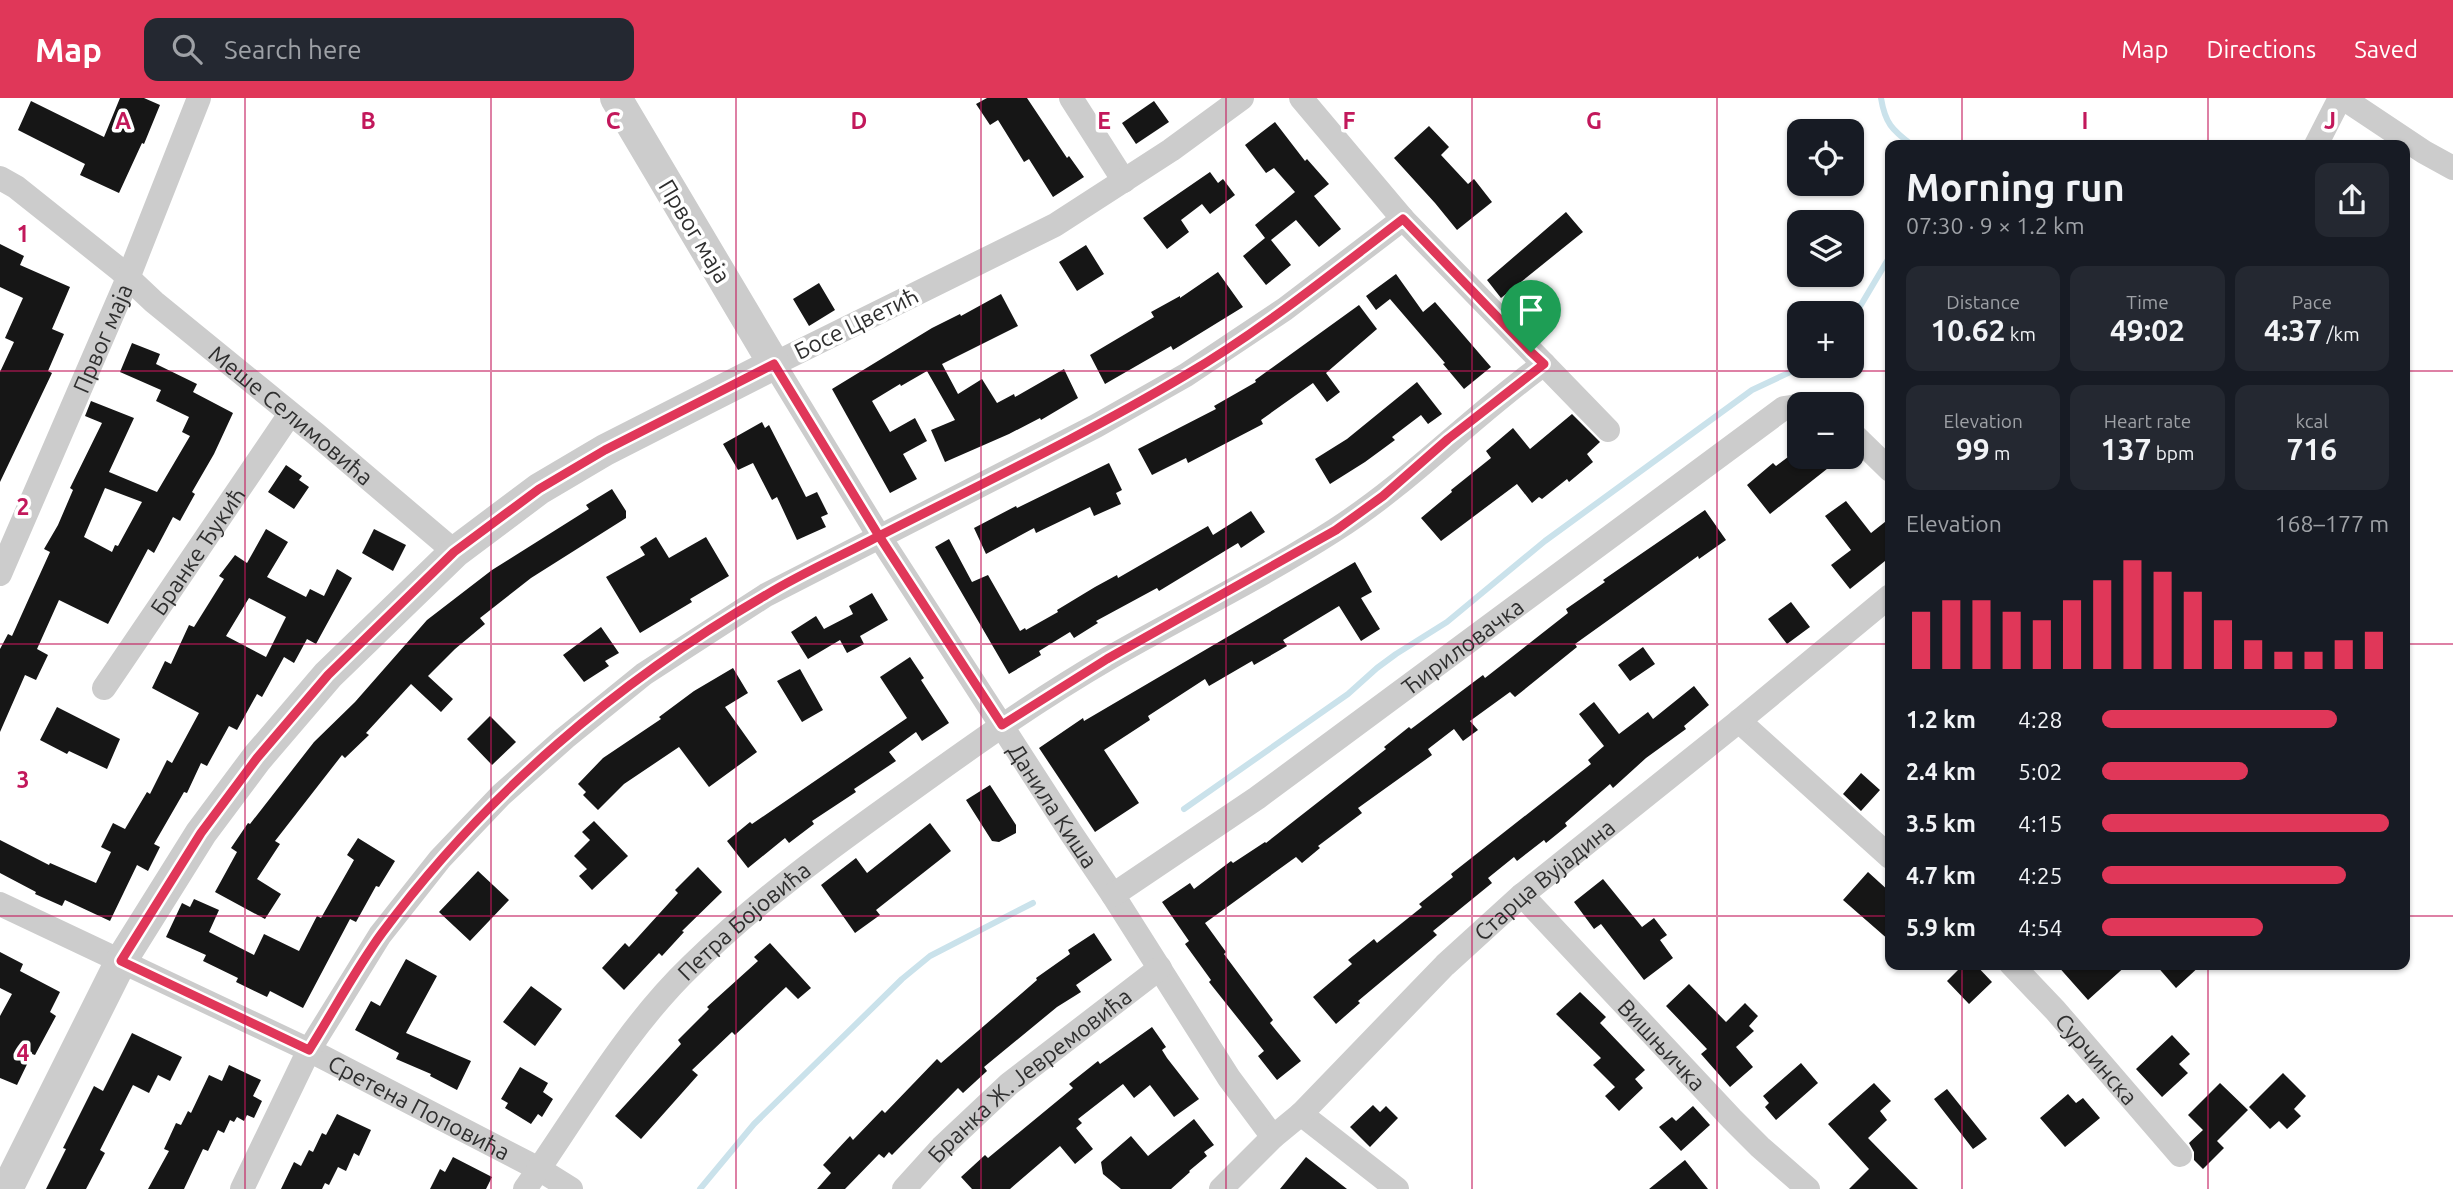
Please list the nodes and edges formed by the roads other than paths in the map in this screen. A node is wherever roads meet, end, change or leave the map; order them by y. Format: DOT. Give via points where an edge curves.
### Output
graph roads {
  1 [pos="199,98"];
  2 [pos="616,98"];
  3 [pos="1071,98"];
  4 [pos="1242,98"];
  5 [pos="1301,98"];
  6 [pos="2342,98"];
  7 [pos="2319,140"];
  8 [pos="2406,140"];
  9 [pos="2410,143"];
  10 [pos="2453,168"];
  11 [pos="0,178"];
  12 [pos="1125,180"];
  13 [pos="1403,219"];
  14 [pos="128,278"];
  15 [pos="774,364"];
  16 [pos="1544,364"];
  17 [pos="1787,408"];
  18 [pos="290,414"];
  19 [pos="1608,430"];
  20 [pos="1864,445"];
  21 [pos="1885,465"];
  22 [pos="879,536"];
  23 [pos="454,552"];
  24 [pos="0,574"];
  25 [pos="1885,600"];
  26 [pos="104,688"];
  27 [pos="1739,721"];
  28 [pos="1002,725"];
  29 [pos="1885,852"];
  30 [pos="1113,895"];
  31 [pos="1522,895"];
  32 [pos="0,904"];
  33 [pos="121,961"];
  34 [pos="1160,968"];
  35 [pos="2017,970"];
  36 [pos="309,1050"];
  37 [pos="1301,1114"];
  38 [pos="1273,1138"];
  39 [pos="2180,1155"];
  40 [pos="539,1169"];
  41 [pos="7,1189"];
  42 [pos="242,1189"];
  43 [pos="525,1189"];
  44 [pos="571,1189"];
  45 [pos="904,1189"];
  46 [pos="1221,1189"];
  47 [pos="1397,1189"];
  48 [pos="1808,1189"];
  1 -- 14 [label="street, Првог маја"];
  2 -- 15 [label="street, Првог маја"];
  3 -- 12 [label="street"];
  4 -- 12 [label="street, Босе Цветић"];
  5 -- 13 [label="street"];
  6 -- 7 [label="street"];
  6 -- 8 [label="street"];
  9 -- 10 [label="street"];
  11 -- 14 [label="street, Меше Селимовића"];
  12 -- 15 [label="street, Босе Цветић" via="1055,225"];
  13 -- 16 [label="street"];
  13 -- 22 [label="street" via="1285,309 1186,375"];
  14 -- 18 [label="street, Меше Селимовића"];
  14 -- 24 [label="street, Првог маја"];
  15 -- 22 [label="street, Данила Киша"];
  15 -- 23 [label="street, Босе Цветић" via="605,450 539,489"];
  16 -- 19 [label="street"];
  16 -- 28 [label="street, Петра Бојовића" via="1336,530 1107,659"];
  17 -- 30 [label="street, Ћириловачка" via="1257,798"];
  18 -- 23 [label="street, Меше Селимовића"];
  18 -- 26 [label="street, Бранке Ђукић"];
  20 -- 21 [label="street"];
  22 -- 28 [label="street, Данила Киша"];
  22 -- 36 [label="street" via="766,594 644,674 501,795 440,859 380,935"];
  23 -- 33 [label="street, Босе Цветић" via="328,675 257,758 201,833"];
  25 -- 27 [label="street, Старца Вујадина"];
  27 -- 29 [label="street"];
  27 -- 31 [label="street, Старца Вујадина"];
  28 -- 30 [label="street, Данила Киша"];
  28 -- 40 [label="street, Петра Бојовића" via="831,847 690,966 646,1017"];
  30 -- 34 [label="street, Данила Киша"];
  31 -- 37 [label="street, Старца Вујадина" via="1436,974"];
  31 -- 48 [label="street, Вишњичка" via="1751,1138"];
  32 -- 33 [label="street, Сретена Поповића"];
  33 -- 36 [label="street, Сретена Поповића"];
  33 -- 41 [label="street, Босе Цветић"];
  34 -- 38 [label="street, Данила Киша"];
  34 -- 45 [label="street, Бранка Ж. Јевремовића" via="1009,1084"];
  35 -- 39 [label="street, Сурчинска"];
  36 -- 40 [label="street, Сретена Поповића"];
  36 -- 42 [label="street"];
  37 -- 38 [label="street, Старца Вујадина"];
  37 -- 47 [label="street"];
  38 -- 46 [label="street, Старца Вујадина"];
  40 -- 43 [label="street, Петра Бојовића"];
  40 -- 44 [label="street, Сретена Поповића"];
}
